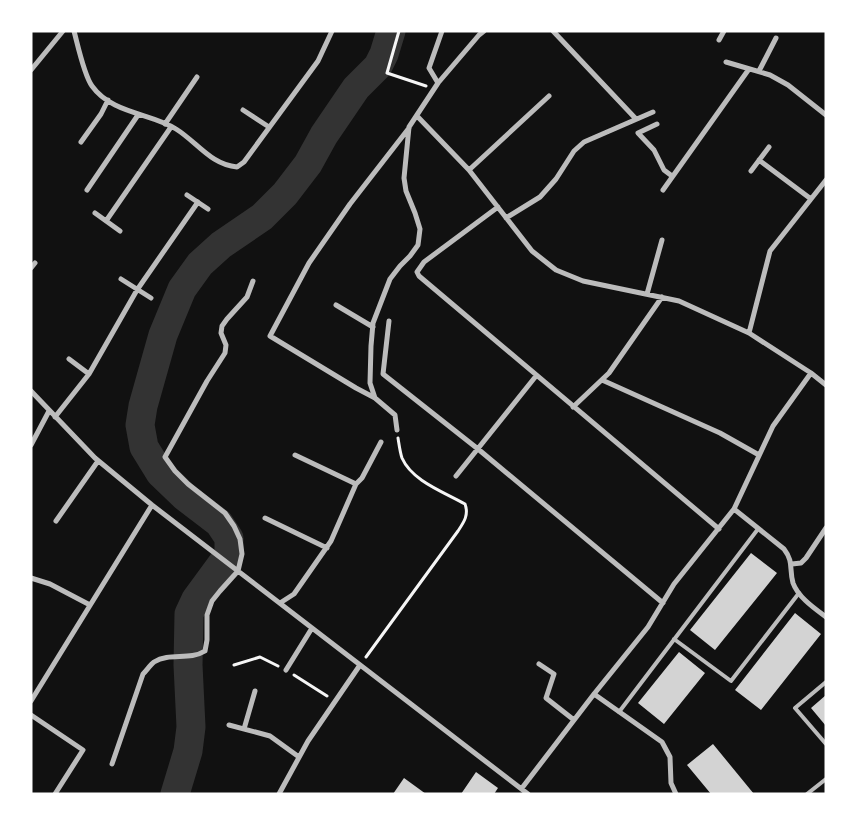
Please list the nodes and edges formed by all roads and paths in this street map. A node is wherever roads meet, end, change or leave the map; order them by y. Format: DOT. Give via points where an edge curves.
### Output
graph roads {
  1 [pos="63,31"];
  2 [pos="74,31"];
  3 [pos="332,31"];
  4 [pos="399,31"];
  5 [pos="442,31"];
  6 [pos="484,31"];
  7 [pos="562,31"];
  8 [pos="724,31"];
  9 [pos="555,33"];
  10 [pos="776,38"];
  11 [pos="719,40"];
  12 [pos="726,62"];
  13 [pos="749,69"];
  14 [pos="31,70"];
  15 [pos="758,72"];
  16 [pos="197,77"];
  17 [pos="438,82"];
  18 [pos="434,89"];
  19 [pos="549,96"];
  20 [pos="108,100"];
  21 [pos="243,110"];
  22 [pos="653,112"];
  23 [pos="138,115"];
  24 [pos="826,115"];
  25 [pos="417,116"];
  26 [pos="636,120"];
  27 [pos="165,124"];
  28 [pos="657,124"];
  29 [pos="171,127"];
  30 [pos="269,127"];
  31 [pos="409,127"];
  32 [pos="82,142"];
  33 [pos="769,147"];
  34 [pos="759,160"];
  35 [pos="469,170"];
  36 [pos="751,171"];
  37 [pos="672,176"];
  38 [pos="826,180"];
  39 [pos="87,190"];
  40 [pos="663,190"];
  41 [pos="187,195"];
  42 [pos="811,199"];
  43 [pos="198,202"];
  44 [pos="208,208"];
  45 [pos="498,208"];
  46 [pos="95,214"];
  47 [pos="506,218"];
  48 [pos="106,221"];
  49 [pos="120,231"];
  50 [pos="662,240"];
  51 [pos="121,279"];
  52 [pos="253,281"];
  53 [pos="137,290"];
  54 [pos="647,294"];
  55 [pos="662,297"];
  56 [pos="150,298"];
  57 [pos="336,305"];
  58 [pos="389,321"];
  59 [pos="373,327"];
  60 [pos="749,333"];
  61 [pos="69,359"];
  62 [pos="811,373"];
  63 [pos="90,374"];
  64 [pos="536,376"];
  65 [pos="602,380"];
  66 [pos="826,385"];
  67 [pos="31,391"];
  68 [pos="375,398"];
  69 [pos="573,407"];
  70 [pos="49,411"];
  71 [pos="55,417"];
  72 [pos="396,430"];
  73 [pos="381,442"];
  74 [pos="31,445"];
  75 [pos="478,449"];
  76 [pos="295,455"];
  77 [pos="759,455"];
  78 [pos="98,461"];
  79 [pos="456,476"];
  80 [pos="356,484"];
  81 [pos="152,505"];
  82 [pos="734,509"];
  83 [pos="265,518"];
  84 [pos="56,521"];
  85 [pos="719,528"];
  86 [pos="758,528"];
  87 [pos="826,528"];
  88 [pos="326,548"];
  89 [pos="792,564"];
  90 [pos="238,571"];
  91 [pos="31,578"];
  92 [pos="799,593"];
  93 [pos="280,603"];
  94 [pos="663,603"];
  95 [pos="90,605"];
  96 [pos="826,617"];
  97 [pos="312,628"];
  98 [pos="674,639"];
  99 [pos="539,664"];
  100 [pos="360,665"];
  101 [pos="286,670"];
  102 [pos="826,682"];
  103 [pos="255,692"];
  104 [pos="594,694"];
  105 [pos="31,701"];
  106 [pos="619,712"];
  107 [pos="31,715"];
  108 [pos="574,720"];
  109 [pos="229,725"];
  110 [pos="244,728"];
  111 [pos="826,744"];
  112 [pos="299,757"];
  113 [pos="112,764"];
  114 [pos="826,779"];
  115 [pos="522,788"];
  116 [pos="55,794"];
  117 [pos="279,794"];
  118 [pos="528,794"];
  119 [pos="676,794"];
  120 [pos="807,794"];
  1 -- 14 [label="street"];
  2 -- 20 [label="street" via="92,86"];
  3 -- 30 [label="street" via="318,60"];
  4 -- 18 [label="path" via="387,73"];
  5 -- 17 [label="street" via="429,68"];
  6 -- 17 [label="street"];
  7 -- 9 [label="street"];
  8 -- 11 [label="street"];
  9 -- 26 [label="street"];
  10 -- 15 [label="street"];
  12 -- 13 [label="street"];
  13 -- 15 [label="street"];
  13 -- 37 [label="street"];
  15 -- 24 [label="street" via="788,85"];
  16 -- 27 [label="street"];
  17 -- 18 [label="street"];
  18 -- 25 [label="street"];
  19 -- 35 [label="street"];
  20 -- 23 [label="street"];
  20 -- 32 [label="street"];
  21 -- 30 [label="street"];
  22 -- 26 [label="street"];
  23 -- 27 [label="street"];
  23 -- 39 [label="street"];
  25 -- 31 [label="street"];
  25 -- 35 [label="street"];
  26 -- 47 [label="street" via="584,142 540,197"];
  27 -- 29 [label="street"];
  28 -- 37 [label="street" via="638,133 654,150 664,170"];
  29 -- 30 [label="street" via="187,136 208,156 237,167"];
  29 -- 48 [label="street"];
  31 -- 59 [label="street" via="404,178 420,229 418,245 390,279"];
  31 -- 68 [label="street" via="314,256 270,336"];
  33 -- 34 [label="street"];
  34 -- 36 [label="street"];
  34 -- 42 [label="street"];
  35 -- 45 [label="street"];
  37 -- 40 [label="street"];
  38 -- 42 [label="street"];
  41 -- 43 [label="street"];
  42 -- 60 [label="street" via="770,251"];
  43 -- 44 [label="street"];
  43 -- 53 [label="street"];
  45 -- 47 [label="street"];
  45 -- 64 [label="street" via="424,262 417,272 423,281"];
  46 -- 48 [label="street"];
  47 -- 54 [label="street" via="532,251 556,270 583,281"];
  48 -- 49 [label="street"];
  50 -- 54 [label="street"];
  51 -- 53 [label="street"];
  52 -- 90 [label="street" via="247,297 222,326 225,353 165,457 188,484 224,513 234,526 242,554"];
  53 -- 56 [label="street"];
  53 -- 63 [label="street"];
  54 -- 55 [label="street"];
  55 -- 60 [label="street" via="679,300"];
  55 -- 65 [label="street"];
  57 -- 59 [label="street"];
  58 -- 75 [label="street" via="383,374"];
  59 -- 68 [label="street" via="370,382"];
  60 -- 62 [label="street"];
  61 -- 63 [label="street"];
  62 -- 66 [label="street"];
  62 -- 77 [label="street" via="773,426"];
  63 -- 71 [label="street"];
  64 -- 69 [label="street"];
  64 -- 75 [label="street"];
  65 -- 69 [label="street"];
  65 -- 77 [label="street" via="720,433"];
  67 -- 70 [label="street"];
  68 -- 72 [label="street" via="395,415"];
  69 -- 85 [label="street"];
  70 -- 71 [label="street"];
  70 -- 74 [label="street"];
  71 -- 78 [label="street"];
  72 -- 100 [label="path" via="402,457 410,470 465,504 468,512 458,531"];
  73 -- 80 [label="street"];
  75 -- 79 [label="street"];
  75 -- 94 [label="street"];
  76 -- 80 [label="street"];
  77 -- 82 [label="street"];
  78 -- 81 [label="street"];
  78 -- 84 [label="street"];
  80 -- 88 [label="street"];
  81 -- 90 [label="street"];
  81 -- 95 [label="street"];
  82 -- 85 [label="street"];
  82 -- 86 [label="street"];
  83 -- 88 [label="street"];
  85 -- 94 [label="street" via="674,584"];
  86 -- 89 [label="street" via="784,549"];
  86 -- 98 [label="lane"];
  87 -- 89 [label="street" via="806,558 801,563"];
  88 -- 93 [label="street" via="294,594"];
  89 -- 92 [label="street" via="794,585"];
  90 -- 93 [label="street"];
  90 -- 113 [label="street" via="212,601 206,615 205,651 198,655 164,657 143,674"];
  91 -- 95 [label="street"];
  92 -- 96 [label="street"];
  92 -- 98 [label="lane" via="731,681"];
  93 -- 97 [label="street"];
  94 -- 104 [label="street" via="648,627"];
  95 -- 105 [label="street"];
  97 -- 100 [label="street"];
  97 -- 101 [label="street"];
  98 -- 106 [label="lane"];
  99 -- 108 [label="street" via="554,674 546,698"];
  100 -- 112 [label="street"];
  100 -- 115 [label="street"];
  102 -- 111 [label="lane" via="795,708"];
  103 -- 110 [label="street"];
  104 -- 106 [label="street"];
  104 -- 108 [label="street"];
  106 -- 119 [label="street" via="662,742 670,757 671,783"];
  107 -- 116 [label="street" via="83,750"];
  108 -- 115 [label="street"];
  109 -- 110 [label="street"];
  110 -- 112 [label="street" via="270,736"];
  112 -- 117 [label="street"];
  114 -- 120 [label="lane"];
  115 -- 118 [label="street"];
}
